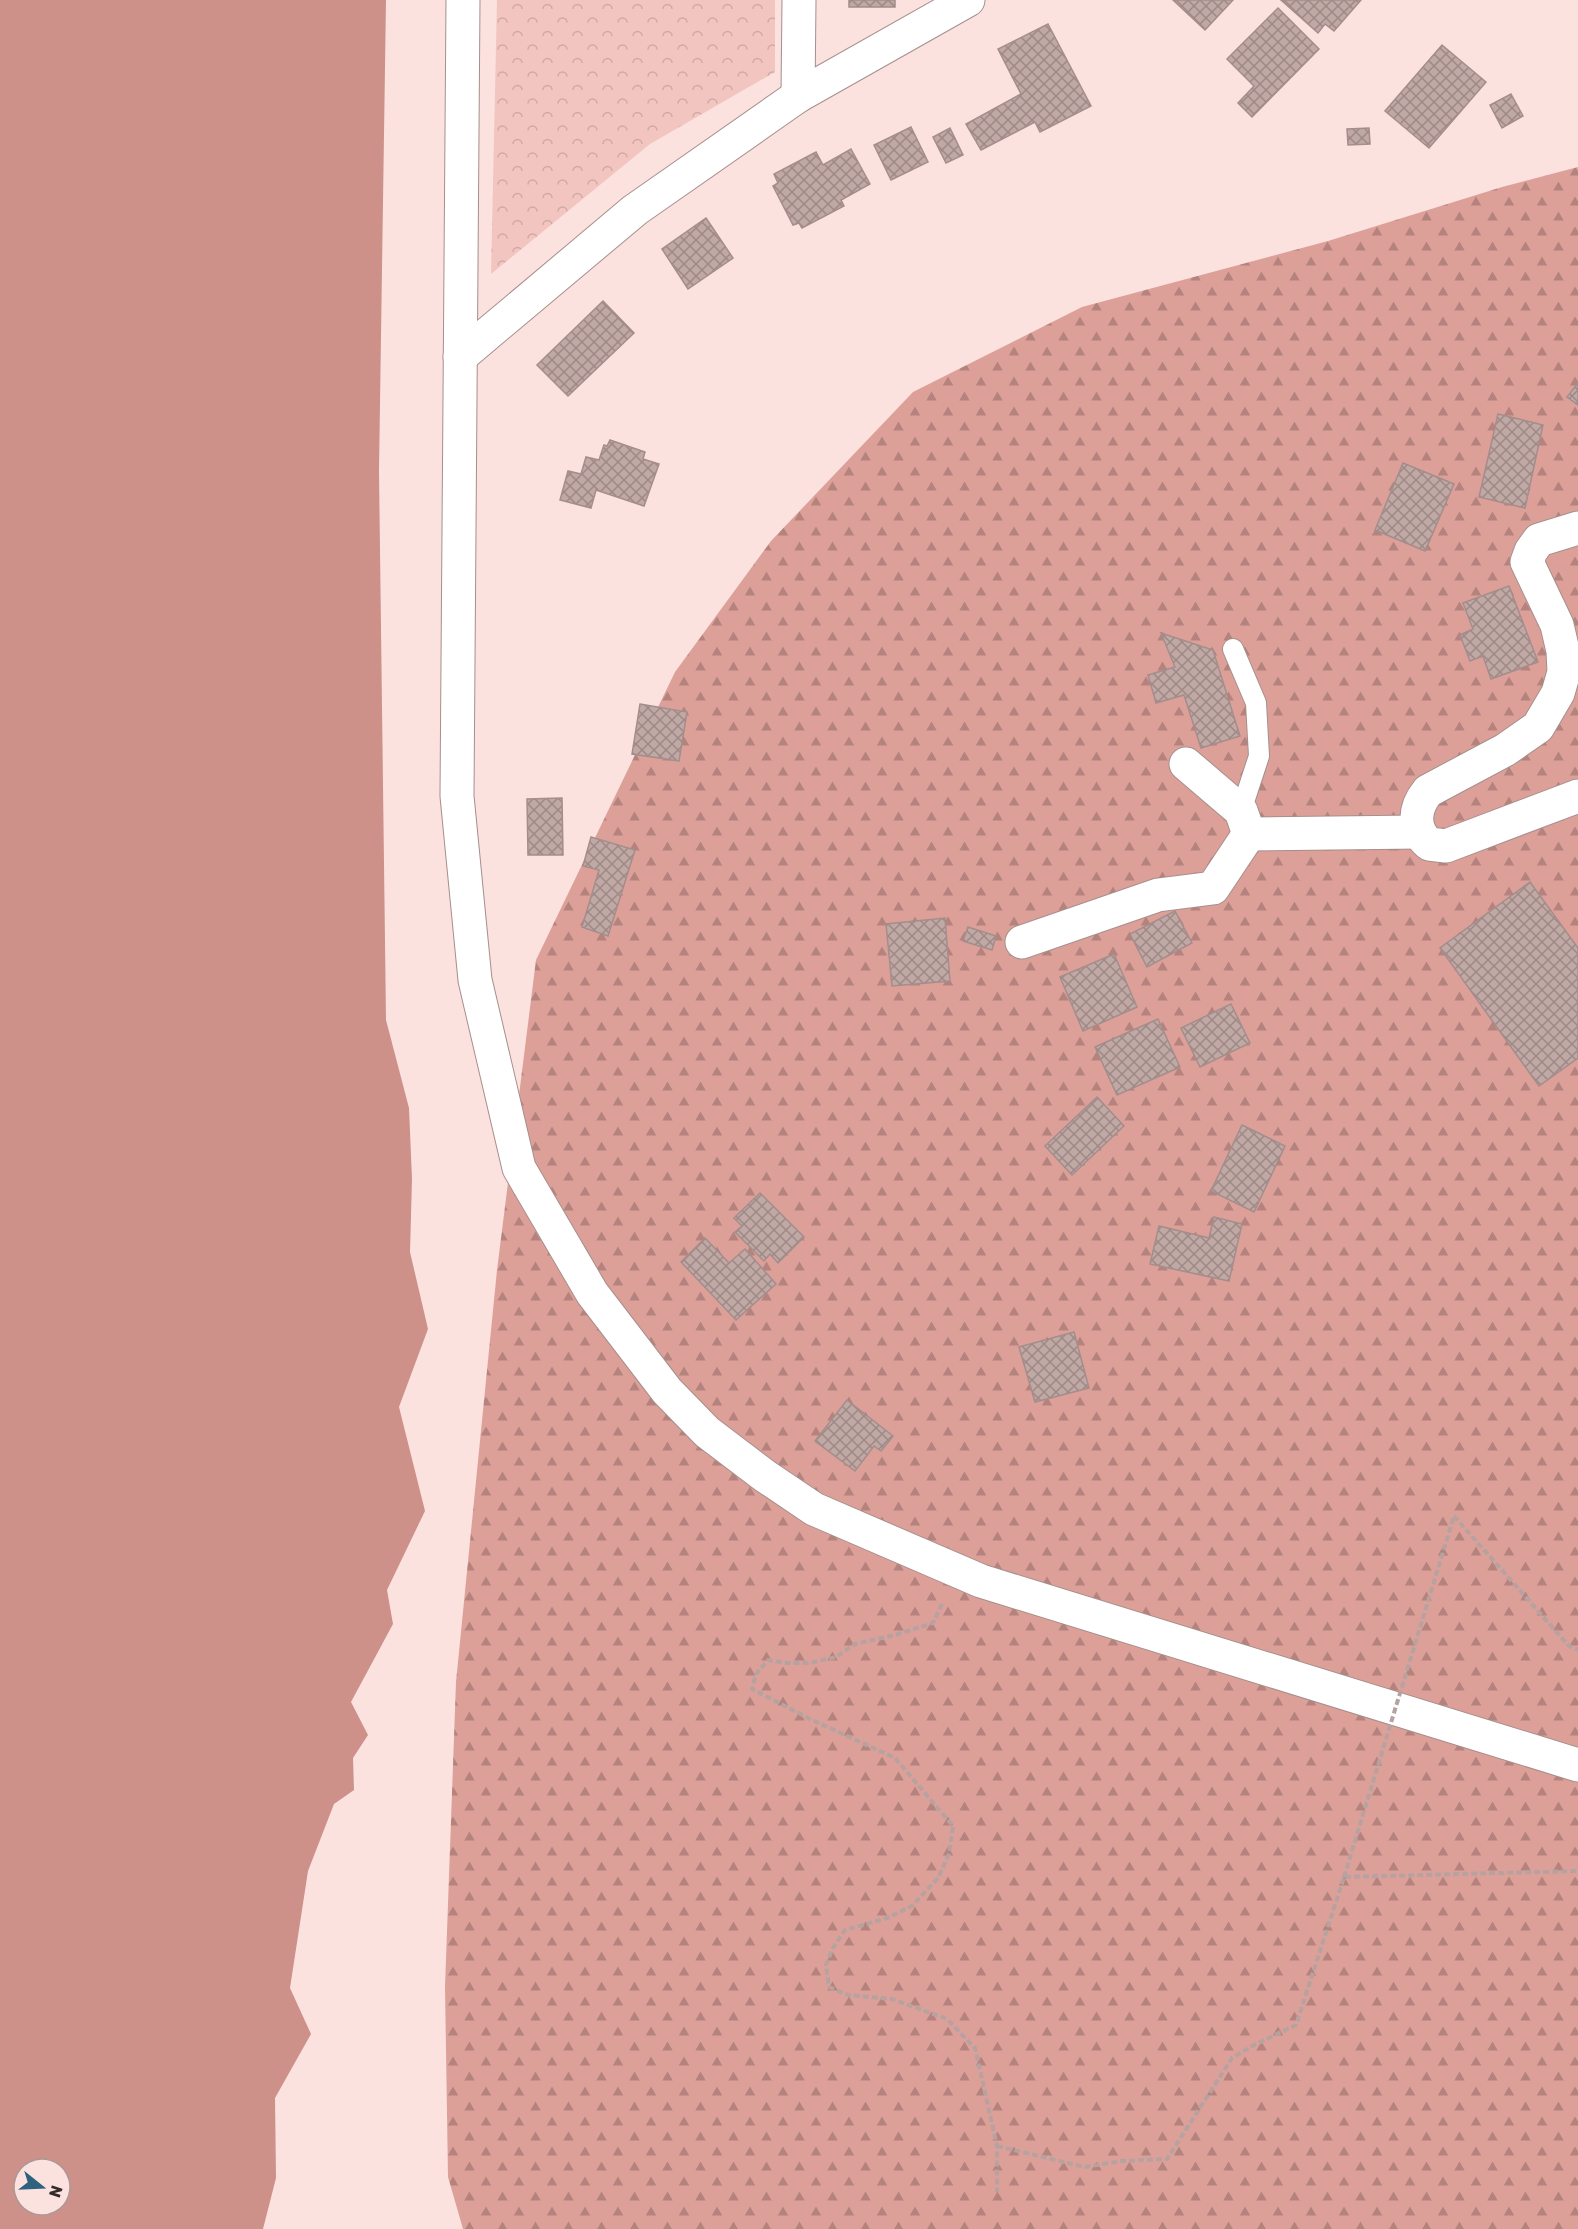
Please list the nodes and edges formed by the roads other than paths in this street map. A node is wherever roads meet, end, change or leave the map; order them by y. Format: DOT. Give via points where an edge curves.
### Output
graph roads {
  1 [pos="463,0"];
  2 [pos="799,0"];
  3 [pos="968,0"];
  4 [pos="798,96"];
  5 [pos="460,357"];
  6 [pos="1578,528"];
  7 [pos="1233,649"];
  8 [pos="1186,764"];
  9 [pos="1578,796"];
  10 [pos="1245,823"];
  11 [pos="1419,832"];
  12 [pos="1022,942"];
  13 [pos="1578,1765"];
  1 -- 5 [label="street"];
  2 -- 4 [label="street"];
  3 -- 4 [label="street"];
  4 -- 5 [label="street" via="635,210"];
  5 -- 13 [label="street" via="457,796 475,980 519,1168 592,1293 667,1391 707,1432 814,1509 981,1581"];
  6 -- 11 [label="street" via="1539,540 1527,562 1557,625 1564,672 1558,693 1538,727 1505,750 1428,791 1417,809"];
  7 -- 10 [label="lane" via="1256,703 1259,756"];
  8 -- 10 [label="street"];
  9 -- 11 [label="street" via="1446,846 1429,844"];
  10 -- 11 [label="street"];
  10 -- 12 [label="street" via="1213,888 1158,895"];
}
